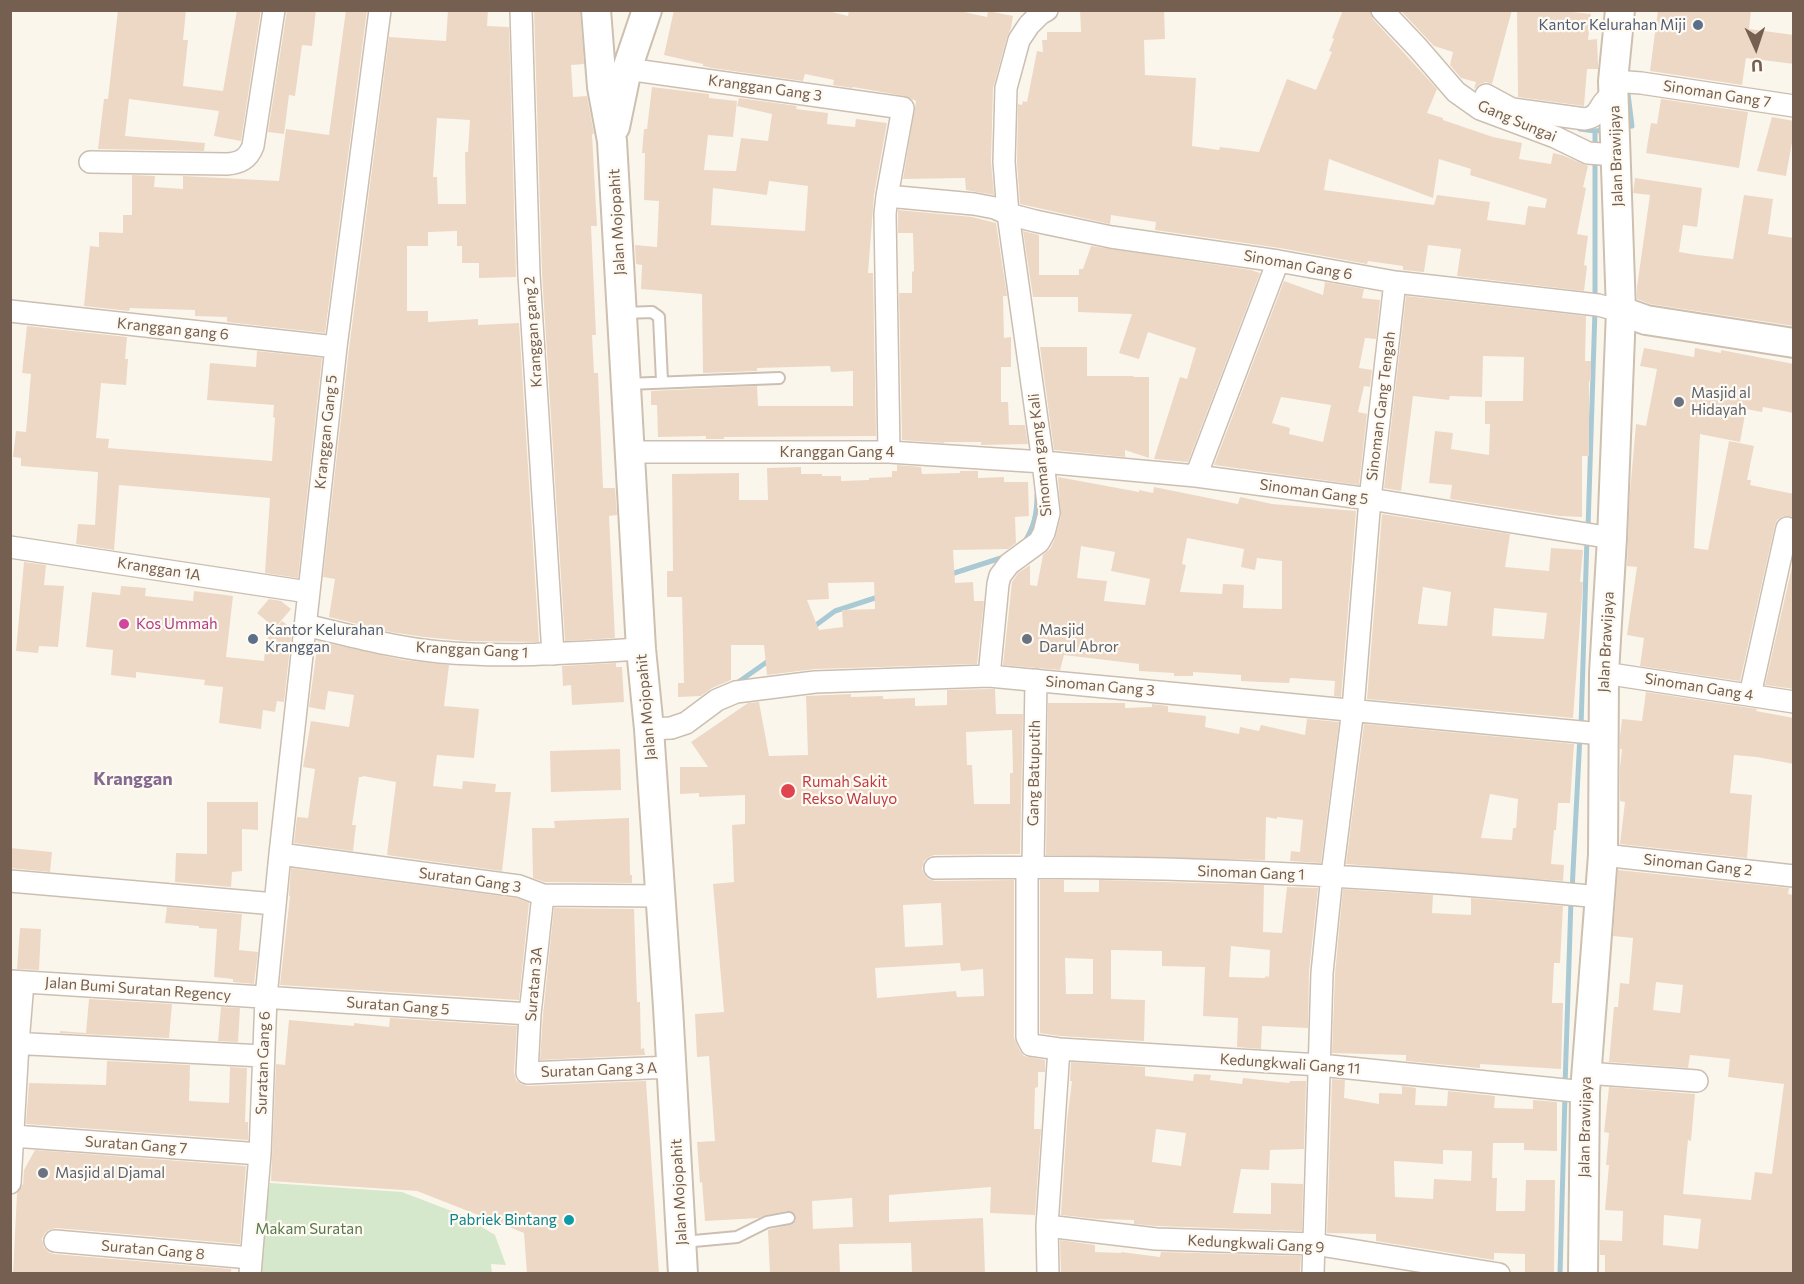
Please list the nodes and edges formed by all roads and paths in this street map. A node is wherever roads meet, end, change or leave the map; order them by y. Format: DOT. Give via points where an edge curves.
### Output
graph roads {
  1 [pos="274,10"];
  2 [pos="381,10"];
  3 [pos="521,10"];
  4 [pos="596,10"];
  5 [pos="647,10"];
  6 [pos="1047,10"];
  7 [pos="1382,10"];
  8 [pos="1620,10"];
  9 [pos="627,69"];
  10 [pos="1620,90"];
  11 [pos="1486,95"];
  12 [pos="1794,106"];
  13 [pos="612,141"];
  14 [pos="1605,152"];
  15 [pos="90,162"];
  16 [pos="886,196"];
  17 [pos="1002,211"];
  18 [pos="1278,261"];
  19 [pos="1395,282"];
  20 [pos="1603,307"];
  21 [pos="10,311"];
  22 [pos="622,314"];
  23 [pos="1794,343"];
  24 [pos="336,347"];
  25 [pos="780,378"];
  26 [pos="662,381"];
  27 [pos="626,384"];
  28 [pos="630,452"];
  29 [pos="889,452"];
  30 [pos="1043,462"];
  31 [pos="1196,476"];
  32 [pos="1370,499"];
  33 [pos="1786,528"];
  34 [pos="1596,535"];
  35 [pos="10,547"];
  36 [pos="309,592"];
  37 [pos="305,625"];
  38 [pos="641,649"];
  39 [pos="553,654"];
  40 [pos="1604,673"];
  41 [pos="989,676"];
  42 [pos="1036,680"];
  43 [pos="1750,695"];
  44 [pos="1794,702"];
  45 [pos="1353,709"];
  46 [pos="649,729"];
  47 [pos="1595,733"];
  48 [pos="280,854"];
  49 [pos="1603,855"];
  50 [pos="1030,866"];
  51 [pos="935,868"];
  52 [pos="1332,875"];
  53 [pos="1794,876"];
  54 [pos="10,881"];
  55 [pos="543,895"];
  56 [pos="1581,895"];
  57 [pos="660,896"];
  58 [pos="275,904"];
  59 [pos="17,981"];
  60 [pos="266,997"];
  61 [pos="531,1014"];
  62 [pos="14,1043"];
  63 [pos="1031,1046"];
  64 [pos="1059,1049"];
  65 [pos="263,1056"];
  66 [pos="1320,1065"];
  67 [pos="672,1067"];
  68 [pos="527,1073"];
  69 [pos="1697,1082"];
  70 [pos="1581,1085"];
  71 [pos="12,1129"];
  72 [pos="260,1154"];
  73 [pos="10,1183"];
  74 [pos="789,1218"];
  75 [pos="1047,1226"];
  76 [pos="55,1241"];
  77 [pos="682,1242"];
  78 [pos="1314,1244"];
  79 [pos="251,1266"];
  80 [pos="683,1274"];
  81 [pos="1048,1274"];
  82 [pos="1313,1274"];
  83 [pos="1499,1274"];
  84 [pos="1583,1274"];
  1 -- 15 [label="street" via="253,146 244,160 227,164"];
  2 -- 24 [label="street, Kranggan Gang 5"];
  3 -- 39 [label="street, Kranggan gang 2" via="529,275"];
  4 -- 13 [label="main road, Jalan Mojopahit" via="602,87"];
  5 -- 9 [label="main road, Jalan Mojopahit"];
  6 -- 17 [label="street, Sinoman gang Kali" via="1019,40 1006,88"];
  7 -- 14 [label="street, Gang Sungai" via="1456,92 1480,109"];
  8 -- 10 [label="main road, Jalan Brawijaya"];
  9 -- 13 [label="main road, Jalan Mojopahit"];
  9 -- 16 [label="street, Kranggan Gang 3" via="903,108"];
  10 -- 11 [label="street, Gang Sungai" via="1604,100 1597,114 1585,119 1512,109"];
  10 -- 12 [label="street, Sinoman Gang 7"];
  10 -- 14 [label="main road, Jalan Brawijaya"];
  13 -- 22 [label="main road, Jalan Mojopahit"];
  14 -- 20 [label="main road, Jalan Brawijaya"];
  16 -- 17 [label="street, Sinoman Gang 6" via="974,204"];
  16 -- 29 [label="street"];
  17 -- 18 [label="street, Sinoman Gang 6" via="1111,237"];
  17 -- 30 [label="street, Sinoman gang Kali"];
  18 -- 19 [label="street, Sinoman Gang 6"];
  18 -- 31 [label="street"];
  19 -- 20 [label="street, Sinoman Gang 6"];
  19 -- 32 [label="street, Sinoman Gang Tengah"];
  20 -- 23 [label="main road" via="1646,320"];
  20 -- 34 [label="main road, Jalan Brawijaya"];
  21 -- 24 [label="street, Kranggan gang 6"];
  22 -- 26 [label="lane" via="652,312 659,316"];
  22 -- 27 [label="main road, Jalan Mojopahit"];
  24 -- 36 [label="street, Kranggan Gang 5"];
  25 -- 26 [label="lane"];
  26 -- 27 [label="lane"];
  27 -- 28 [label="main road, Jalan Mojopahit"];
  28 -- 29 [label="street, Kranggan Gang 4"];
  28 -- 38 [label="main road, Jalan Mojopahit"];
  29 -- 30 [label="street, Kranggan Gang 4"];
  30 -- 31 [label="street, Sinoman Gang 5"];
  30 -- 41 [label="street, Sinoman gang Kali" via="1048,523 1039,542 1009,564 1000,576"];
  31 -- 32 [label="street, Sinoman Gang 5"];
  32 -- 34 [label="street, Sinoman Gang 5"];
  32 -- 45 [label="street, Sinoman Gang Tengah"];
  33 -- 43 [label="street"];
  34 -- 40 [label="main road, Jalan Brawijaya"];
  35 -- 36 [label="street, Kranggan 1A"];
  36 -- 37 [label="street, Kranggan Gang 5"];
  37 -- 39 [label="street, Kranggan Gang 1" via="440,652"];
  37 -- 48 [label="street, Kranggan Gang 5"];
  38 -- 39 [label="street, Kranggan Gang 1"];
  38 -- 46 [label="main road, Jalan Mojopahit"];
  40 -- 43 [label="street, Sinoman Gang 4"];
  40 -- 47 [label="main road, Jalan Brawijaya"];
  41 -- 42 [label="street, Sinoman Gang 3"];
  41 -- 46 [label="street, Sinoman Gang 3" via="814,682 736,692 717,700 686,723"];
  42 -- 45 [label="street, Sinoman Gang 3"];
  42 -- 50 [label="street, Gang Batuputih"];
  43 -- 44 [label="street, Sinoman Gang 4"];
  45 -- 47 [label="street, Sinoman Gang 3"];
  45 -- 52 [label="street, Sinoman Gang Tengah"];
  46 -- 57 [label="main road, Jalan Mojopahit"];
  47 -- 49 [label="main road, Jalan Brawijaya"];
  48 -- 55 [label="street, Suratan Gang 3" via="519,886"];
  48 -- 58 [label="street, Suratan Gang 6"];
  49 -- 53 [label="street, Sinoman Gang 2"];
  49 -- 56 [label="main road, Jalan Brawijaya"];
  50 -- 51 [label="street, Sinoman Gang 1"];
  50 -- 52 [label="street, Sinoman Gang 1"];
  50 -- 63 [label="street, Gang Batuputih" via="1027,1036"];
  52 -- 56 [label="street, Sinoman Gang 1"];
  52 -- 66 [label="street, Sinoman Gang Tengah" via="1322,973"];
  54 -- 58 [label="street"];
  55 -- 57 [label="street, Suratan Gang 3"];
  55 -- 61 [label="street, Suratan 3A"];
  56 -- 70 [label="main road, Jalan Brawijaya"];
  57 -- 67 [label="main road, Jalan Mojopahit"];
  58 -- 60 [label="street, Suratan Gang 6"];
  59 -- 60 [label="street, Jalan Bumi Suratan Regency"];
  59 -- 62 [label="street"];
  60 -- 61 [label="street, Suratan Gang 5"];
  60 -- 65 [label="street, Suratan Gang 6"];
  61 -- 68 [label="street, Suratan 3A"];
  62 -- 65 [label="street"];
  62 -- 71 [label="street"];
  63 -- 64 [label="street, Kedungkwali Gang 11"];
  64 -- 66 [label="street, Kedungkwali Gang 11"];
  64 -- 75 [label="street"];
  65 -- 72 [label="street, Suratan Gang 6"];
  66 -- 70 [label="street, Kedungkwali Gang 11" via="1549,1088"];
  66 -- 78 [label="street, Sinoman Gang Tengah"];
  67 -- 68 [label="street, Suratan Gang 3 A"];
  67 -- 77 [label="main road, Jalan Mojopahit"];
  69 -- 70 [label="street, Kedungkwali Gang 11"];
  70 -- 84 [label="main road, Jalan Brawijaya"];
  71 -- 72 [label="street, Suratan Gang 7"];
  71 -- 73 [label="street"];
  72 -- 79 [label="street, Suratan Gang 6"];
  74 -- 77 [label="lane" via="767,1222 737,1237"];
  75 -- 78 [label="street, Kedungkwali Gang 9" via="1156,1239"];
  75 -- 81 [label="street"];
  76 -- 79 [label="street, Suratan Gang 8"];
  77 -- 80 [label="main road, Jalan Mojopahit"];
  78 -- 82 [label="street, Sinoman Gang Tengah"];
  78 -- 83 [label="street, Kedungkwali Gang 9"];
}
